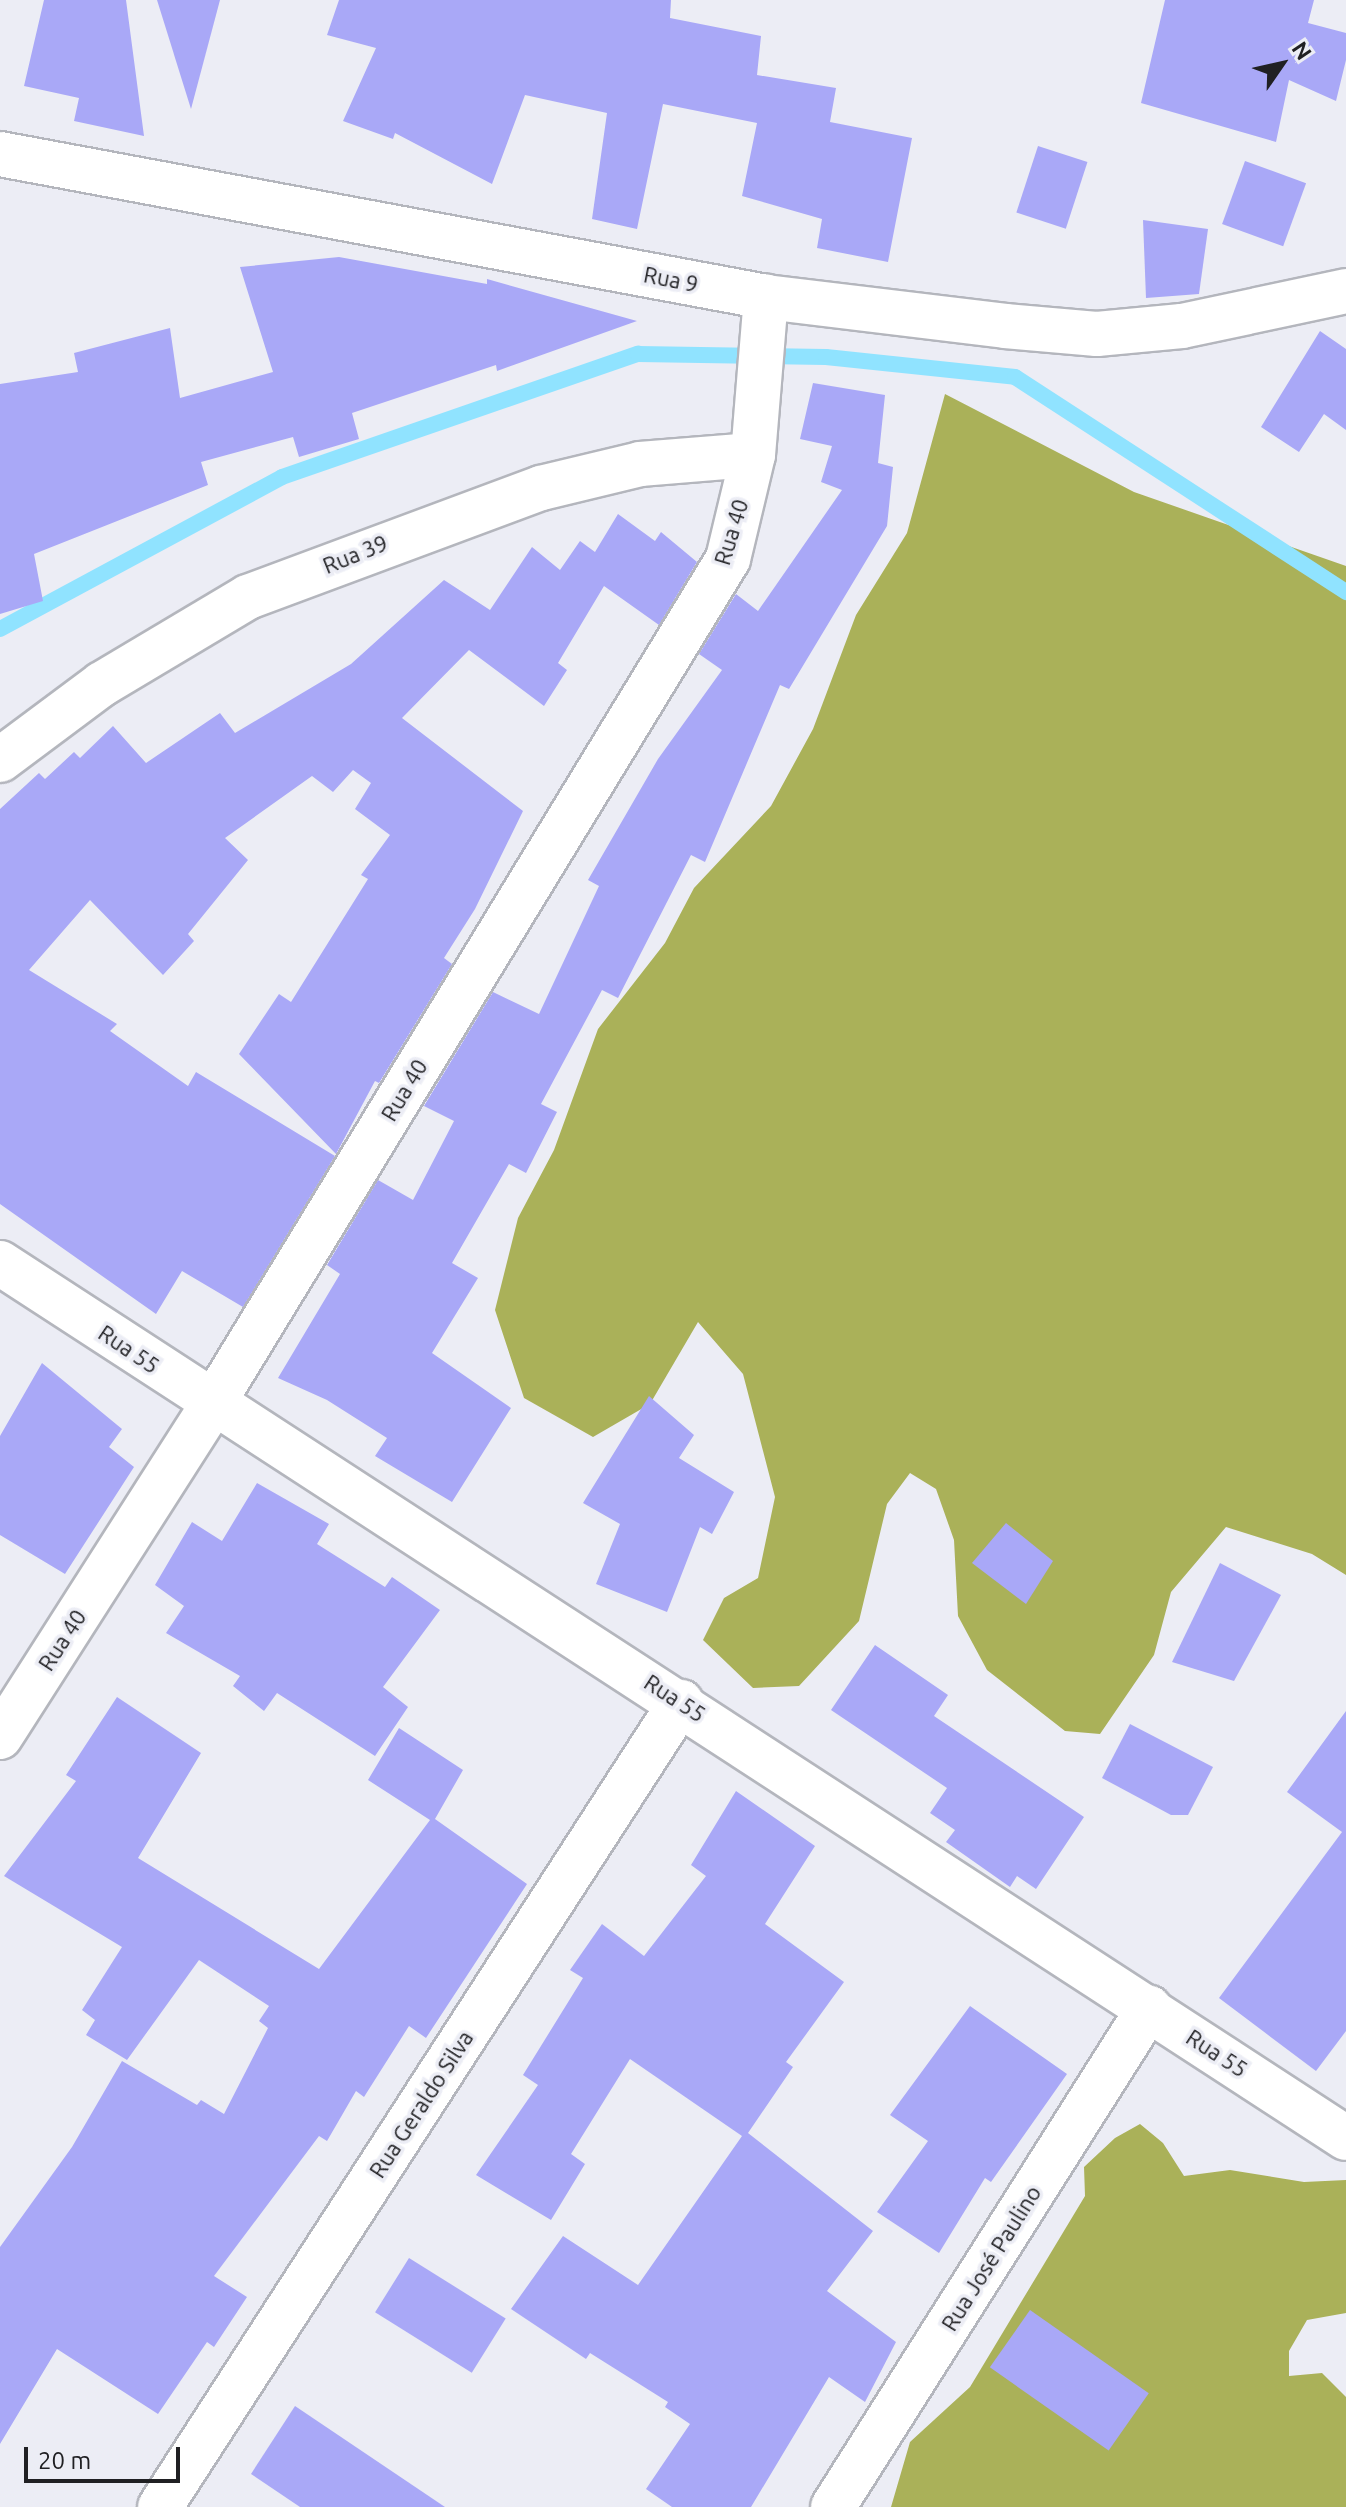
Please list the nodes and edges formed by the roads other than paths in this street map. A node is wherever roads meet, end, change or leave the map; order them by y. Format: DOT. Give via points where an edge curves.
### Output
graph roads {
  1 [pos="0,154"];
  2 [pos="1346,291"];
  3 [pos="766,297"];
  4 [pos="754,438"];
  5 [pos="0,760"];
  6 [pos="0,1263"];
  7 [pos="212,1405"];
  8 [pos="681,1702"];
  9 [pos="0,1737"];
  10 [pos="1149,2008"];
  11 [pos="1346,2138"];
  12 [pos="160,2507"];
  13 [pos="833,2507"];
  1 -- 3 [label="street, Rua 9"];
  2 -- 3 [label="street, Rua 9" via="1182,326 1097,334"];
  3 -- 4 [label="street, Rua 40"];
  4 -- 5 [label="street, Rua 39" via="541,488 248,597 102,684"];
  4 -- 7 [label="street, Rua 40" via="728,559"];
  6 -- 7 [label="street, Rua 55"];
  7 -- 8 [label="street, Rua 55"];
  7 -- 9 [label="street, Rua 40"];
  8 -- 10 [label="street, Rua 55"];
  8 -- 12 [label="street, Rua Geraldo Silva"];
  10 -- 11 [label="street, Rua 55"];
  10 -- 13 [label="street, Rua José Paulino"];
}
